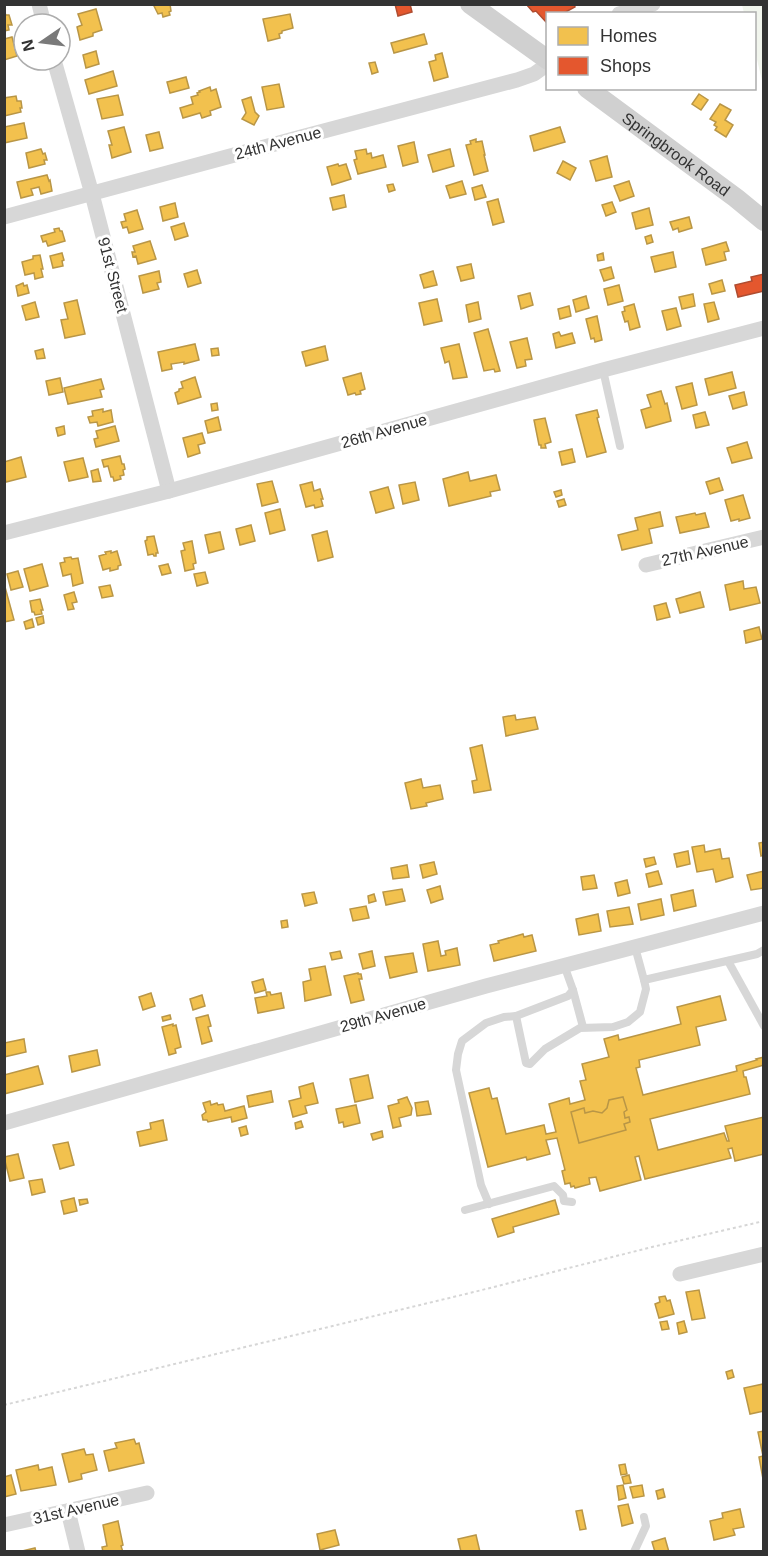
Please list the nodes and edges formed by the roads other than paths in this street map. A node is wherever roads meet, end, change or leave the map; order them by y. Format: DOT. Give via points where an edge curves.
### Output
graph roads {
  1 [pos="470,4"];
  2 [pos="652,4"];
  3 [pos="626,12"];
  4 [pos="546,61"];
  5 [pos="546,64"];
  6 [pos="57,72"];
  7 [pos="590,90"];
  8 [pos="92,194"];
  9 [pos="4,217"];
  10 [pos="764,221"];
  11 [pos="764,328"];
  12 [pos="603,370"];
  13 [pos="620,446"];
  14 [pos="169,490"];
  15 [pos="4,533"];
  16 [pos="764,537"];
  17 [pos="646,565"];
  18 [pos="764,913"];
  19 [pos="635,947"];
  20 [pos="760,952"];
  21 [pos="728,961"];
  22 [pos="764,963"];
  23 [pos="564,965"];
  24 [pos="644,980"];
  25 [pos="573,990"];
  26 [pos="516,1016"];
  27 [pos="764,1026"];
  28 [pos="583,1027"];
  29 [pos="4,1124"];
  30 [pos="572,1202"];
  31 [pos="489,1204"];
  32 [pos="465,1210"];
  33 [pos="764,1254"];
  34 [pos="680,1274"];
  35 [pos="147,1493"];
  36 [pos="68,1511"];
  37 [pos="644,1517"];
  38 [pos="4,1525"];
  39 [pos="78,1551"];
  40 [pos="634,1551"];
  1 -- 4 [label="street"];
  2 -- 3 [label="street"];
  5 -- 8 [label="street, 24th Avenue" via="534,75 517,80"];
  6 -- 8 [label="street, 91st Street"];
  7 -- 10 [label="street, Springbrook Road"];
  8 -- 9 [label="street, 24th Avenue"];
  8 -- 14 [label="street, 91st Street"];
  11 -- 12 [label="street, 26th Avenue"];
  12 -- 13 [label="lane"];
  12 -- 14 [label="street, 26th Avenue"];
  14 -- 15 [label="street, 26th Avenue"];
  16 -- 17 [label="street, 27th Avenue"];
  18 -- 19 [label="street, 29th Avenue"];
  19 -- 23 [label="street, 29th Avenue"];
  19 -- 24 [label="lane"];
  20 -- 21 [label="lane"];
  20 -- 22 [label="lane"];
  21 -- 24 [label="lane"];
  21 -- 27 [label="lane"];
  23 -- 25 [label="lane"];
  23 -- 29 [label="street, 29th Avenue"];
  24 -- 28 [label="lane" via="646,989 640,1012 628,1022 613,1027"];
  25 -- 26 [label="lane" via="568,996"];
  25 -- 28 [label="lane"];
  26 -- 28 [label="lane" via="527,1064"];
  26 -- 31 [label="lane" via="486,1023 462,1041 458,1054 456,1071"];
  30 -- 31 [label="lane" via="564,1201 554,1186"];
  31 -- 32 [label="lane"];
  33 -- 34 [label="street"];
  35 -- 36 [label="street, 31st Avenue"];
  36 -- 38 [label="street, 31st Avenue"];
  36 -- 39 [label="street"];
  37 -- 40 [label="lane" via="646,1526"];
}
